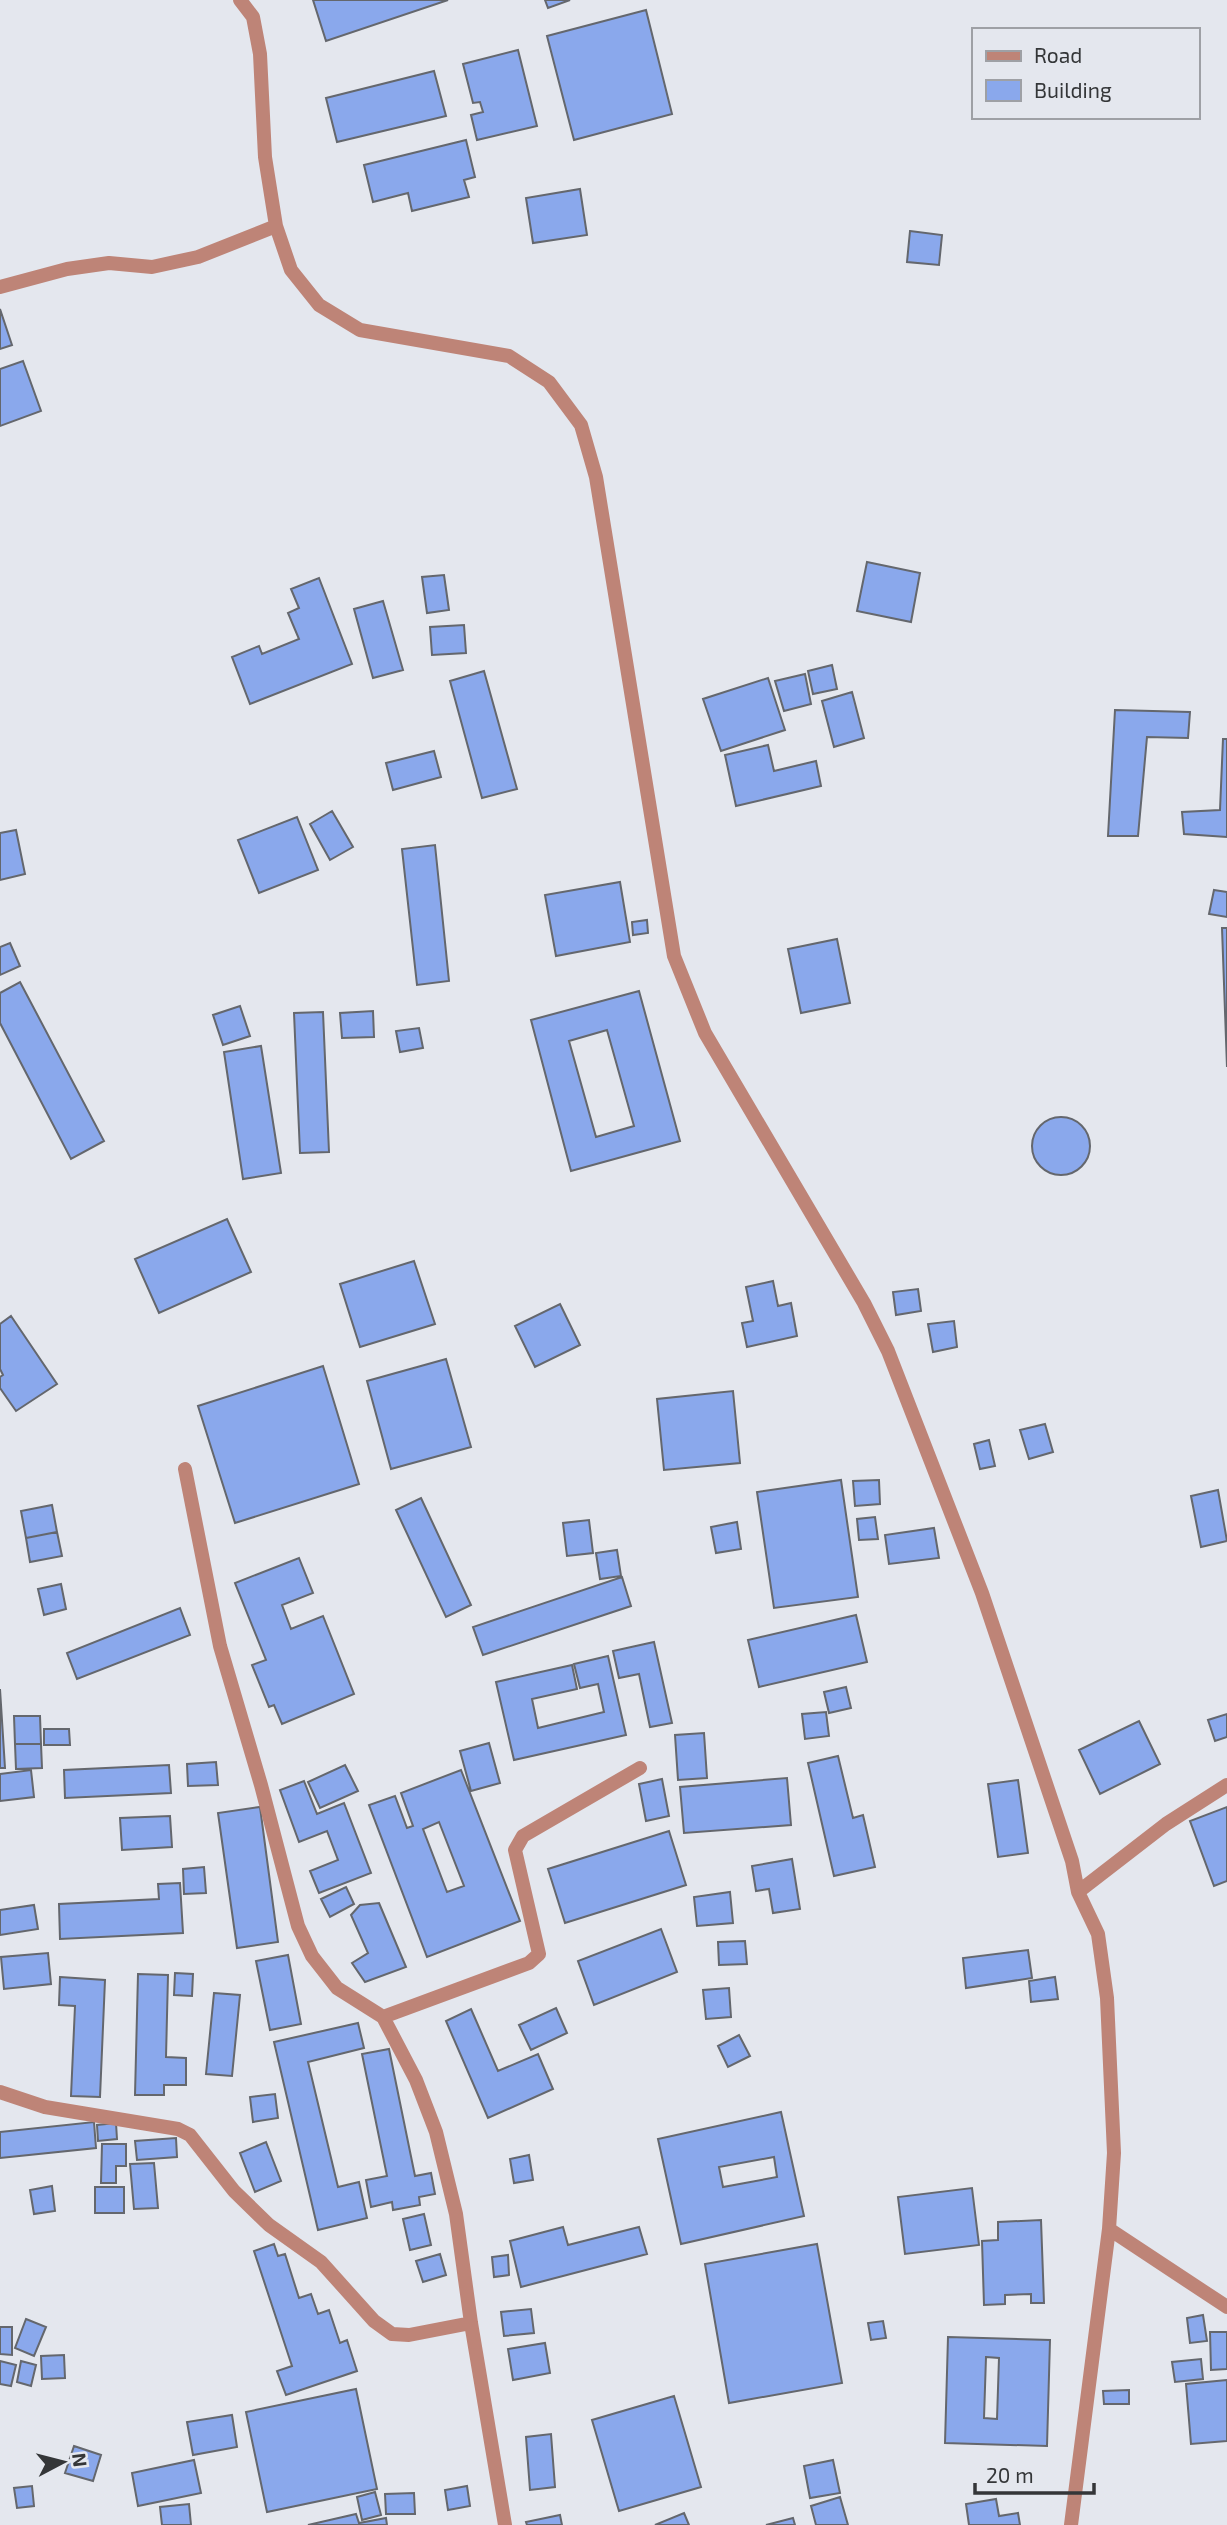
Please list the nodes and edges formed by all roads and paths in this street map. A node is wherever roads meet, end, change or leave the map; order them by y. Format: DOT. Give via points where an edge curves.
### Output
graph roads {
  1 [pos="240,0"];
  2 [pos="276,226"];
  3 [pos="0,286"];
  4 [pos="185,1469"];
  5 [pos="640,1768"];
  6 [pos="1227,1785"];
  7 [pos="1078,1892"];
  8 [pos="383,2017"];
  9 [pos="0,2092"];
  10 [pos="1108,2228"];
  11 [pos="1227,2307"];
  12 [pos="471,2323"];
  13 [pos="505,2525"];
  14 [pos="1071,2525"];
  1 -- 2 [label="street" via="253,17 260,54 265,157"];
  2 -- 3 [label="street" via="198,257 152,267 109,263"];
  2 -- 7 [label="street" via="291,270 319,304 359,330 509,356 549,382 581,425 596,477 679,969 705,1033 888,1351 982,1593 1072,1861"];
  4 -- 8 [label="street" via="220,1646 298,1926 312,1956 337,1988"];
  5 -- 8 [label="street" via="523,1836 515,1850 539,1954 529,1963"];
  6 -- 7 [label="street" via="1166,1824"];
  7 -- 10 [label="street" via="1098,1934 1107,1998 1114,2152"];
  8 -- 12 [label="street" via="416,2080 436,2132 456,2214"];
  9 -- 12 [label="street" via="45,2107 178,2129 190,2135 234,2191 269,2225 321,2262 374,2321 392,2334 409,2336"];
  10 -- 11 [label="street"];
  10 -- 14 [label="street"];
  12 -- 13 [label="street"];
}
